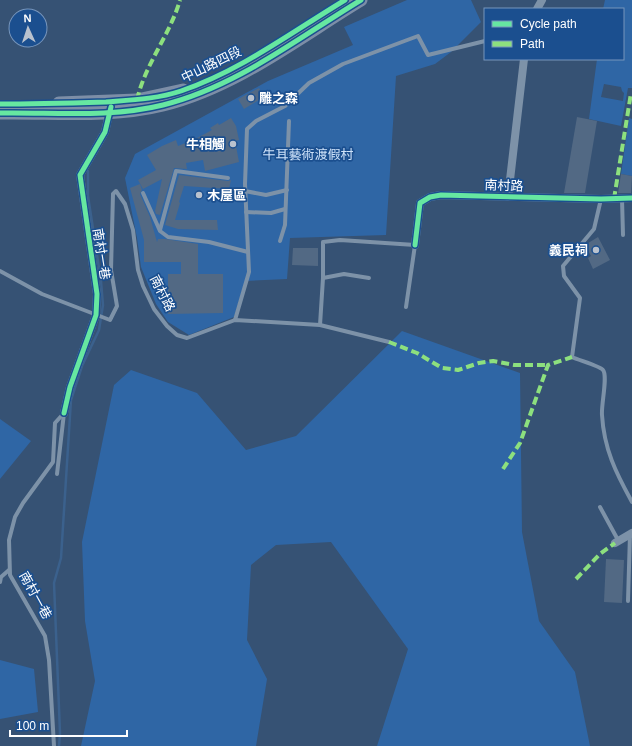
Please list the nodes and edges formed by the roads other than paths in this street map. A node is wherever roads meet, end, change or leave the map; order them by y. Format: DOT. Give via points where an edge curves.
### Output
graph roads {
  1 [pos="344,0"];
  2 [pos="361,0"];
  3 [pos="484,41"];
  4 [pos="524,60"];
  5 [pos="0,104"];
  6 [pos="111,107"];
  7 [pos="0,113"];
  8 [pos="289,121"];
  9 [pos="228,178"];
  10 [pos="287,190"];
  11 [pos="245,191"];
  12 [pos="143,193"];
  13 [pos="508,197"];
  14 [pos="632,198"];
  15 [pos="601,199"];
  16 [pos="622,199"];
  17 [pos="285,209"];
  18 [pos="246,212"];
  19 [pos="160,231"];
  20 [pos="623,235"];
  21 [pos="280,241"];
  22 [pos="415,245"];
  23 [pos="248,252"];
  24 [pos="0,271"];
  25 [pos="323,278"];
  26 [pos="369,278"];
  27 [pos="406,306"];
  28 [pos="96,316"];
  29 [pos="235,320"];
  30 [pos="320,325"];
  31 [pos="389,342"];
  32 [pos="64,413"];
  33 [pos="57,474"];
  34 [pos="632,502"];
  35 [pos="600,508"];
  36 [pos="631,533"];
  37 [pos="617,541"];
  38 [pos="9,570"];
  39 [pos="0,582"];
  40 [pos="628,601"];
  41 [pos="54,746"];
  1 -- 6 [label="main road, 中山路四段" via="210,80 180,91"];
  2 -- 6 [label="main road, 中山路四段" via="246,71 193,96 163,105"];
  3 -- 11 [label="lane" via="428,55 418,36 343,64 309,83 285,106 256,121 247,129"];
  4 -- 13 [label="street" via="517,140"];
  5 -- 6 [label="main road, 中山路四段"];
  6 -- 7 [label="main road, 中山路四段"];
  6 -- 28 [label="street, 南村一巷" via="105,132 80,176 97,294"];
  8 -- 10 [label="lane"];
  9 -- 19 [label="lane" via="176,171"];
  10 -- 11 [label="lane" via="266,195"];
  10 -- 17 [label="lane"];
  11 -- 18 [label="lane"];
  12 -- 19 [label="lane"];
  13 -- 15 [label="street, 南村路"];
  13 -- 22 [label="street, 南村路" via="441,195 420,202"];
  14 -- 16 [label="street, 南村路"];
  15 -- 16 [label="street, 南村路"];
  15 -- 34 [label="lane" via="594,229 563,266 564,276 580,298 572,357 604,370 601,405 603,435 614,470"];
  16 -- 20 [label="lane"];
  17 -- 18 [label="lane" via="271,213"];
  17 -- 21 [label="lane" via="285,225"];
  18 -- 23 [label="lane"];
  19 -- 23 [label="lane" via="168,237 209,242"];
  22 -- 25 [label="lane" via="340,240 323,242"];
  22 -- 27 [label="lane, 南村路"];
  23 -- 29 [label="lane" via="249,272"];
  24 -- 28 [label="lane" via="42,294"];
  25 -- 26 [label="lane" via="344,274"];
  25 -- 30 [label="lane"];
  28 -- 29 [label="lane, 南村路" via="110,320 118,306 111,270 113,194 116,191 125,204 133,230 138,270 143,286 154,309 167,326 187,338"];
  28 -- 32 [label="street, 南村一巷" via="70,387"];
  29 -- 30 [label="lane, 南村路"];
  30 -- 31 [label="lane, 南村路"];
  32 -- 33 [label="lane"];
  32 -- 38 [label="lane, 南村一巷" via="55,423 53,462 23,503 16,517 9,540"];
  35 -- 37 [label="lane"];
  36 -- 37 [label="street"];
  36 -- 40 [label="lane"];
  38 -- 39 [label="lane" via="1,577"];
  38 -- 41 [label="lane, 南村一巷" via="45,636 49,660"];
}
